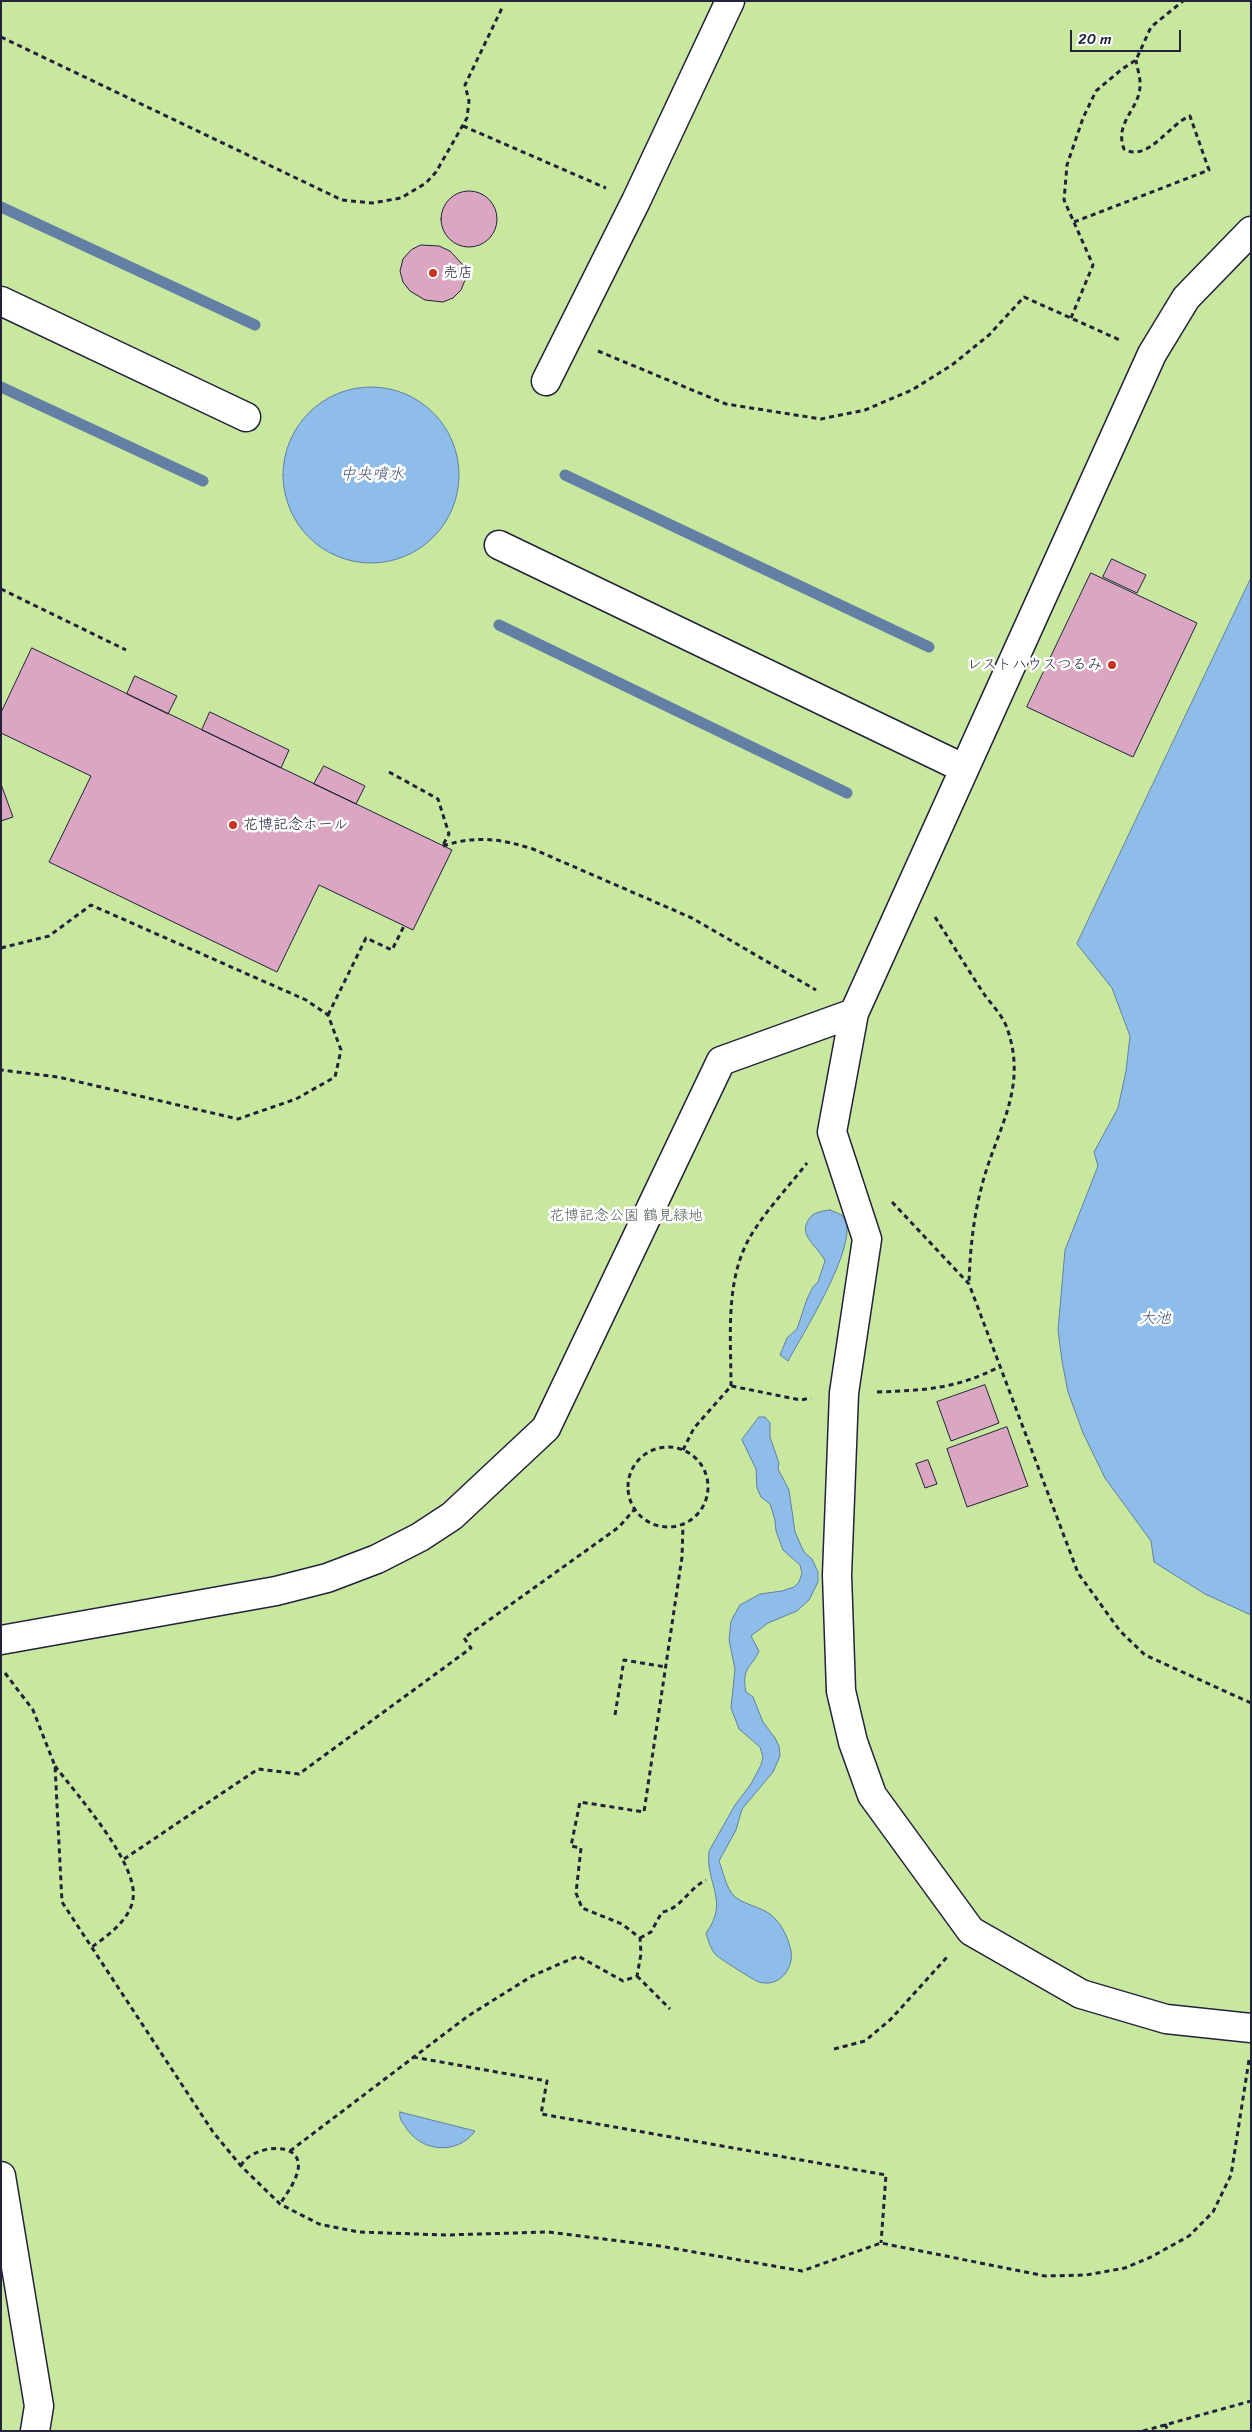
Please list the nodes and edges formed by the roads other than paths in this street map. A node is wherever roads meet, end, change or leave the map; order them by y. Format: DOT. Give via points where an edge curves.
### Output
graph roads {
  1 [pos="730,1"];
  2 [pos="1251,231"];
  3 [pos="1,301"];
  4 [pos="546,381"];
  5 [pos="246,417"];
  6 [pos="499,546"];
  7 [pos="964,768"];
  8 [pos="854,1013"];
  9 [pos="1,1640"];
  10 [pos="1251,2028"];
  11 [pos="1,2176"];
  12 [pos="35,2431"];
  1 -- 4 [label="street" via="636,201"];
  2 -- 7 [label="street" via="1186,298 1152,354"];
  3 -- 5 [label="street"];
  6 -- 7 [label="street"];
  7 -- 8 [label="street"];
  8 -- 9 [label="street" via="721,1061 546,1428 452,1516 386,1555 327,1578 276,1591"];
  8 -- 10 [label="street" via="832,1132 867,1239 844,1393 837,1575 843,1700 853,1742 872,1795 971,1931 1081,1994 1166,2019"];
  11 -- 12 [label="street" via="38,2406"];
}
